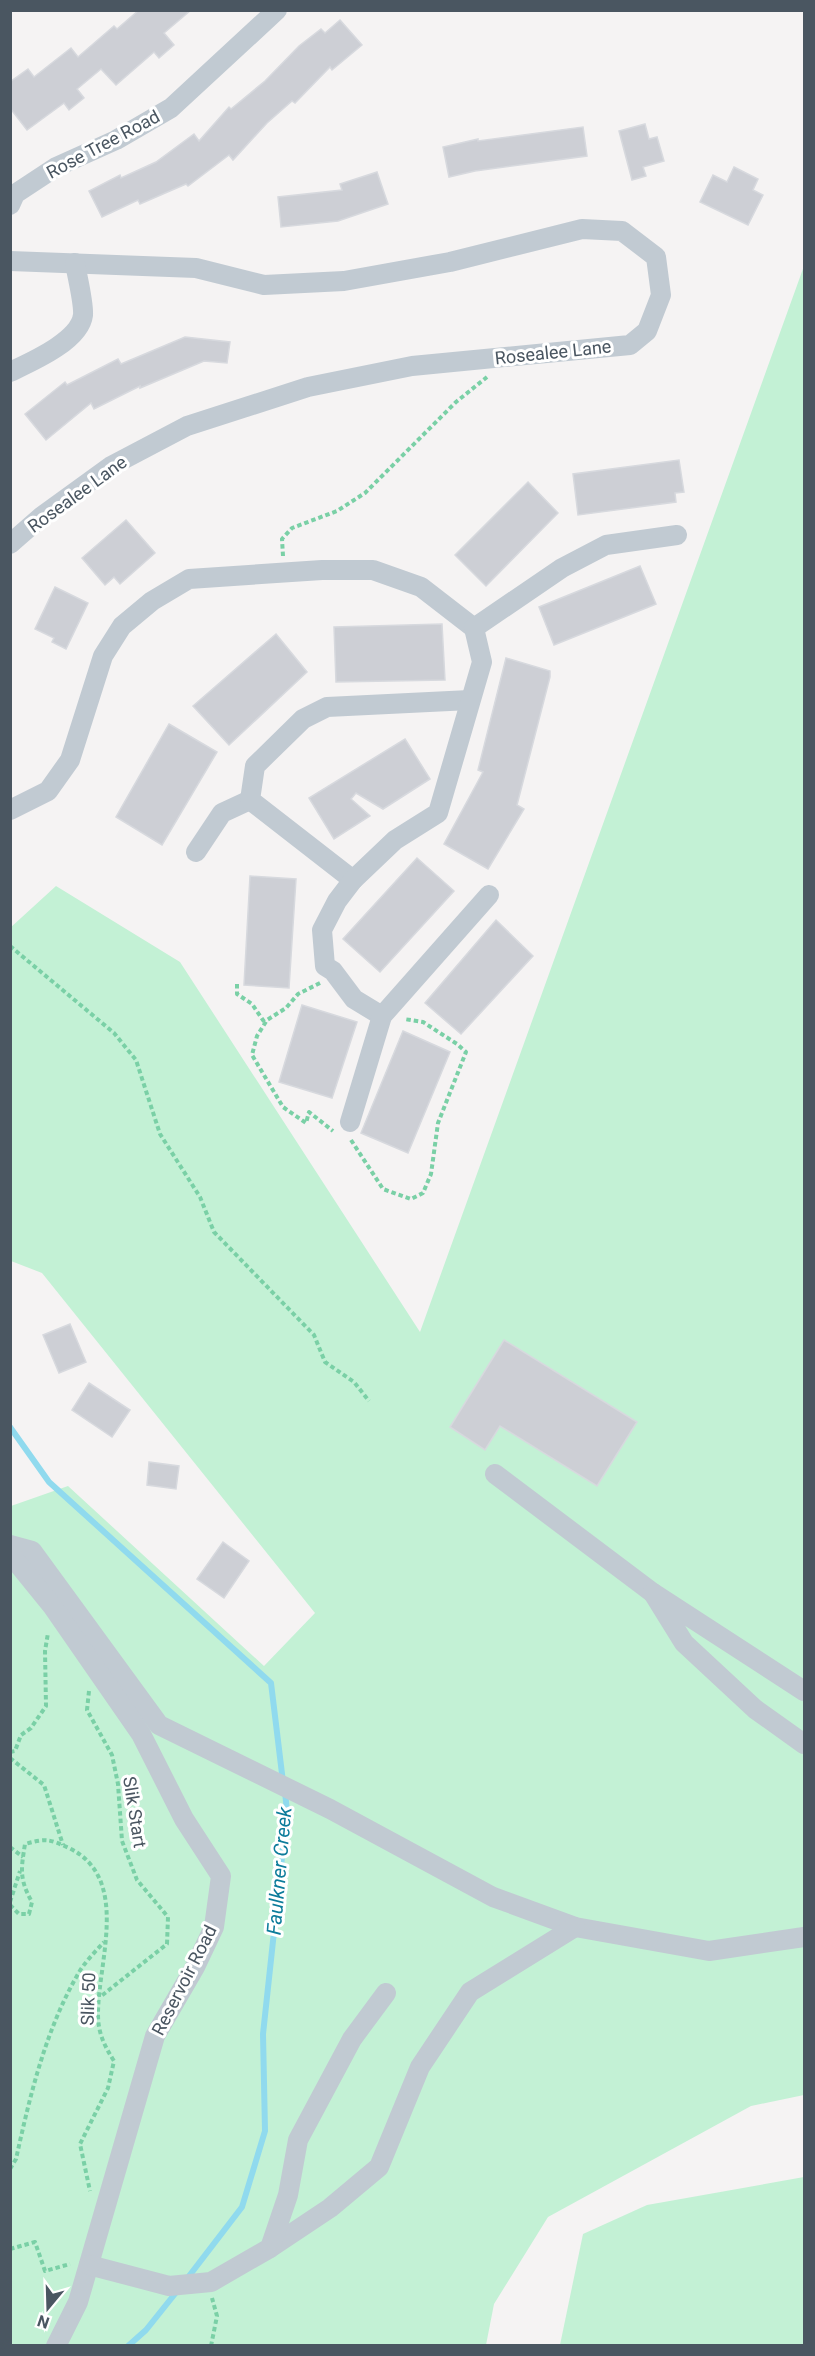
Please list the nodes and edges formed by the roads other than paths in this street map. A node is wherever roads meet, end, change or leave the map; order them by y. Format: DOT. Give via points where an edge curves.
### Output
graph roads {
  1 [pos="277,10"];
  2 [pos="10,205"];
  3 [pos="10,261"];
  4 [pos="75,263"];
  5 [pos="10,372"];
  6 [pos="677,535"];
  7 [pos="10,544"];
  8 [pos="474,628"];
  9 [pos="470,700"];
  10 [pos="250,800"];
  11 [pos="10,810"];
  12 [pos="196,852"];
  13 [pos="353,880"];
  14 [pos="489,895"];
  15 [pos="382,1016"];
  16 [pos="344,1134"];
  17 [pos="495,1474"];
  18 [pos="10,1545"];
  19 [pos="10,1554"];
  20 [pos="653,1593"];
  21 [pos="804,1691"];
  22 [pos="804,1744"];
  23 [pos="575,1927"];
  24 [pos="804,1936"];
  25 [pos="386,1993"];
  26 [pos="270,2248"];
  27 [pos="89,2265"];
  28 [pos="56,2346"];
  1 -- 2 [label="street, Rose Tree Road" via="171,108 116,140 56,167 15,194"];
  3 -- 4 [label="street, Rosealee Lane"];
  4 -- 5 [label="street" via="83,316 52,352"];
  4 -- 7 [label="street, Rosealee Lane" via="196,268 264,285 344,281 450,262 582,229 622,231 656,257 661,295 647,331 630,345 412,366 308,387 187,426 111,466"];
  6 -- 8 [label="street" via="606,545 562,568"];
  8 -- 9 [label="street" via="482,662"];
  8 -- 11 [label="street" via="421,587 373,570 189,579 152,601 122,626 103,656 70,760 48,791"];
  9 -- 10 [label="street" via="327,707 303,719 255,766"];
  9 -- 13 [label="street" via="438,813 394,840"];
  10 -- 12 [label="street" via="222,813"];
  10 -- 13 [label="street"];
  13 -- 15 [label="street" via="322,930 324,966 333,971 354,999"];
  14 -- 15 [label="street"];
  15 -- 16 [label="street"];
  17 -- 20 [label="street"];
  18 -- 23 [label="street" via="32,1551 159,1725 330,1809 493,1897"];
  19 -- 27 [label="street, Reservoir Road" via="53,1607 141,1734 184,1819 221,1876 214,1927 155,2036"];
  20 -- 21 [label="street"];
  20 -- 22 [label="street" via="684,1643 755,1709"];
  23 -- 24 [label="street" via="709,1951"];
  23 -- 26 [label="street" via="470,1992 420,2067 379,2167 330,2208"];
  25 -- 26 [label="street" via="352,2039 298,2140 288,2194"];
  26 -- 27 [label="street" via="208,2283 170,2286"];
  27 -- 28 [label="street, Reservoir Road" via="78,2302"];
}
